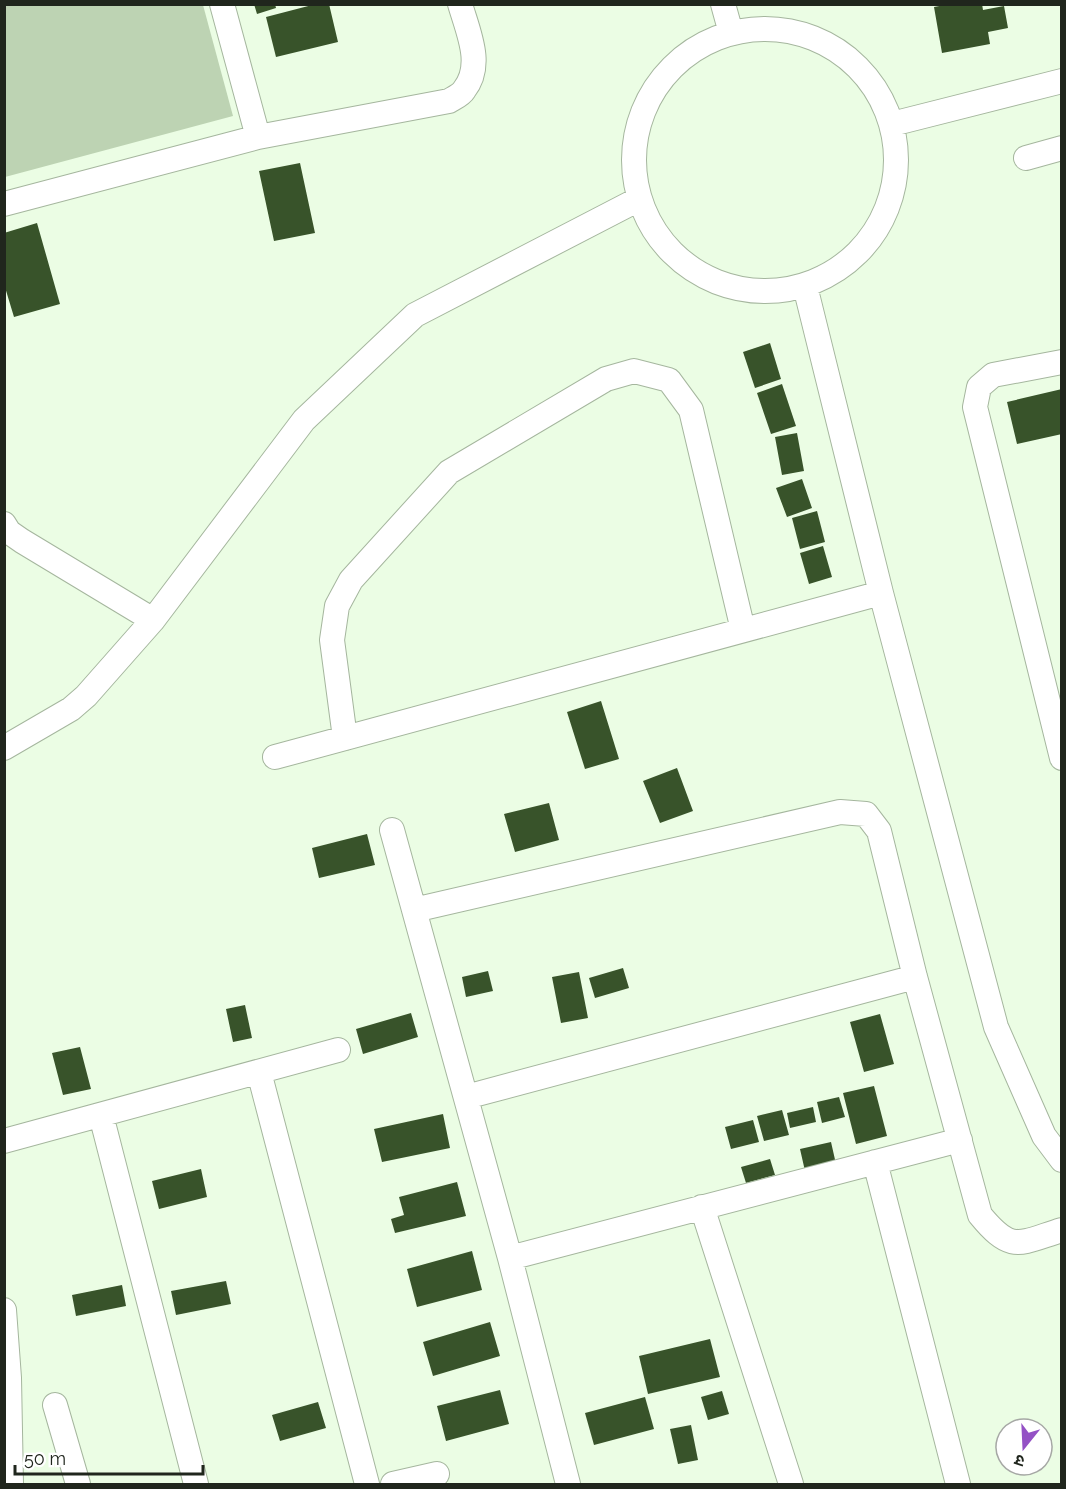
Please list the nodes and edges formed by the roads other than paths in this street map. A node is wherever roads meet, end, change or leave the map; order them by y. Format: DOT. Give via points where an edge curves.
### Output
graph roads {
  1 [pos="222,4"];
  2 [pos="460,4"];
  3 [pos="723,4"];
  4 [pos="731,33"];
  5 [pos="1062,81"];
  6 [pos="892,124"];
  7 [pos="258,137"];
  8 [pos="1062,148"];
  9 [pos="1026,158"];
  10 [pos="639,199"];
  11 [pos="4,204"];
  12 [pos="805,286"];
  13 [pos="1062,362"];
  14 [pos="4,524"];
  15 [pos="881,592"];
  16 [pos="153,620"];
  17 [pos="743,630"];
  18 [pos="345,738"];
  19 [pos="4,748"];
  20 [pos="275,757"];
  21 [pos="1062,758"];
  22 [pos="392,830"];
  23 [pos="414,910"];
  24 [pos="915,977"];
  25 [pos="338,1050"];
  26 [pos="259,1072"];
  27 [pos="466,1097"];
  28 [pos="101,1115"];
  29 [pos="960,1140"];
  30 [pos="4,1141"];
  31 [pos="1062,1160"];
  32 [pos="875,1162"];
  33 [pos="702,1207"];
  34 [pos="1062,1230"];
  35 [pos="510,1258"];
  36 [pos="4,1310"];
  37 [pos="55,1405"];
  38 [pos="437,1474"];
  39 [pos="11,1485"];
  40 [pos="78,1485"];
  41 [pos="196,1485"];
  42 [pos="367,1485"];
  43 [pos="393,1485"];
  44 [pos="568,1485"];
  45 [pos="791,1485"];
  46 [pos="958,1485"];
  1 -- 7 [label="street"];
  2 -- 7 [label="street" via="475,62 463,92 449,101"];
  3 -- 4 [label="street"];
  4 -- 6 [label="street" via="772,29 812,37 847,57 875,87"];
  4 -- 10 [label="street" via="693,50 661,79 641,115 633,157"];
  5 -- 6 [label="street"];
  6 -- 12 [label="street" via="897,165 890,205 870,240 841,268"];
  7 -- 11 [label="street"];
  8 -- 9 [label="street"];
  10 -- 12 [label="street" via="657,236 686,265 722,285 764,292"];
  10 -- 16 [label="street" via="415,315 304,420"];
  12 -- 15 [label="street"];
  13 -- 21 [label="street" via="993,375 979,387 975,407"];
  14 -- 16 [label="street" via="22,541"];
  15 -- 17 [label="street"];
  15 -- 31 [label="street" via="996,1027 1044,1137"];
  16 -- 19 [label="street" via="71,709"];
  17 -- 18 [label="street"];
  17 -- 18 [label="street" via="691,410 669,380 634,371 606,379 448,472 351,580 337,606 332,640"];
  18 -- 20 [label="street"];
  22 -- 23 [label="street"];
  23 -- 24 [label="street" via="840,812 866,814 879,831"];
  23 -- 27 [label="street"];
  24 -- 27 [label="street"];
  24 -- 29 [label="street"];
  25 -- 26 [label="street"];
  26 -- 28 [label="street"];
  26 -- 42 [label="street"];
  27 -- 35 [label="street"];
  28 -- 30 [label="street"];
  28 -- 41 [label="street"];
  29 -- 32 [label="street"];
  29 -- 34 [label="street" via="980,1215 997,1236 1017,1244"];
  32 -- 33 [label="street"];
  32 -- 46 [label="street"];
  33 -- 35 [label="street"];
  33 -- 45 [label="street"];
  35 -- 44 [label="street"];
  36 -- 39 [label="street"];
  37 -- 40 [label="street"];
  38 -- 43 [label="street"];
}
